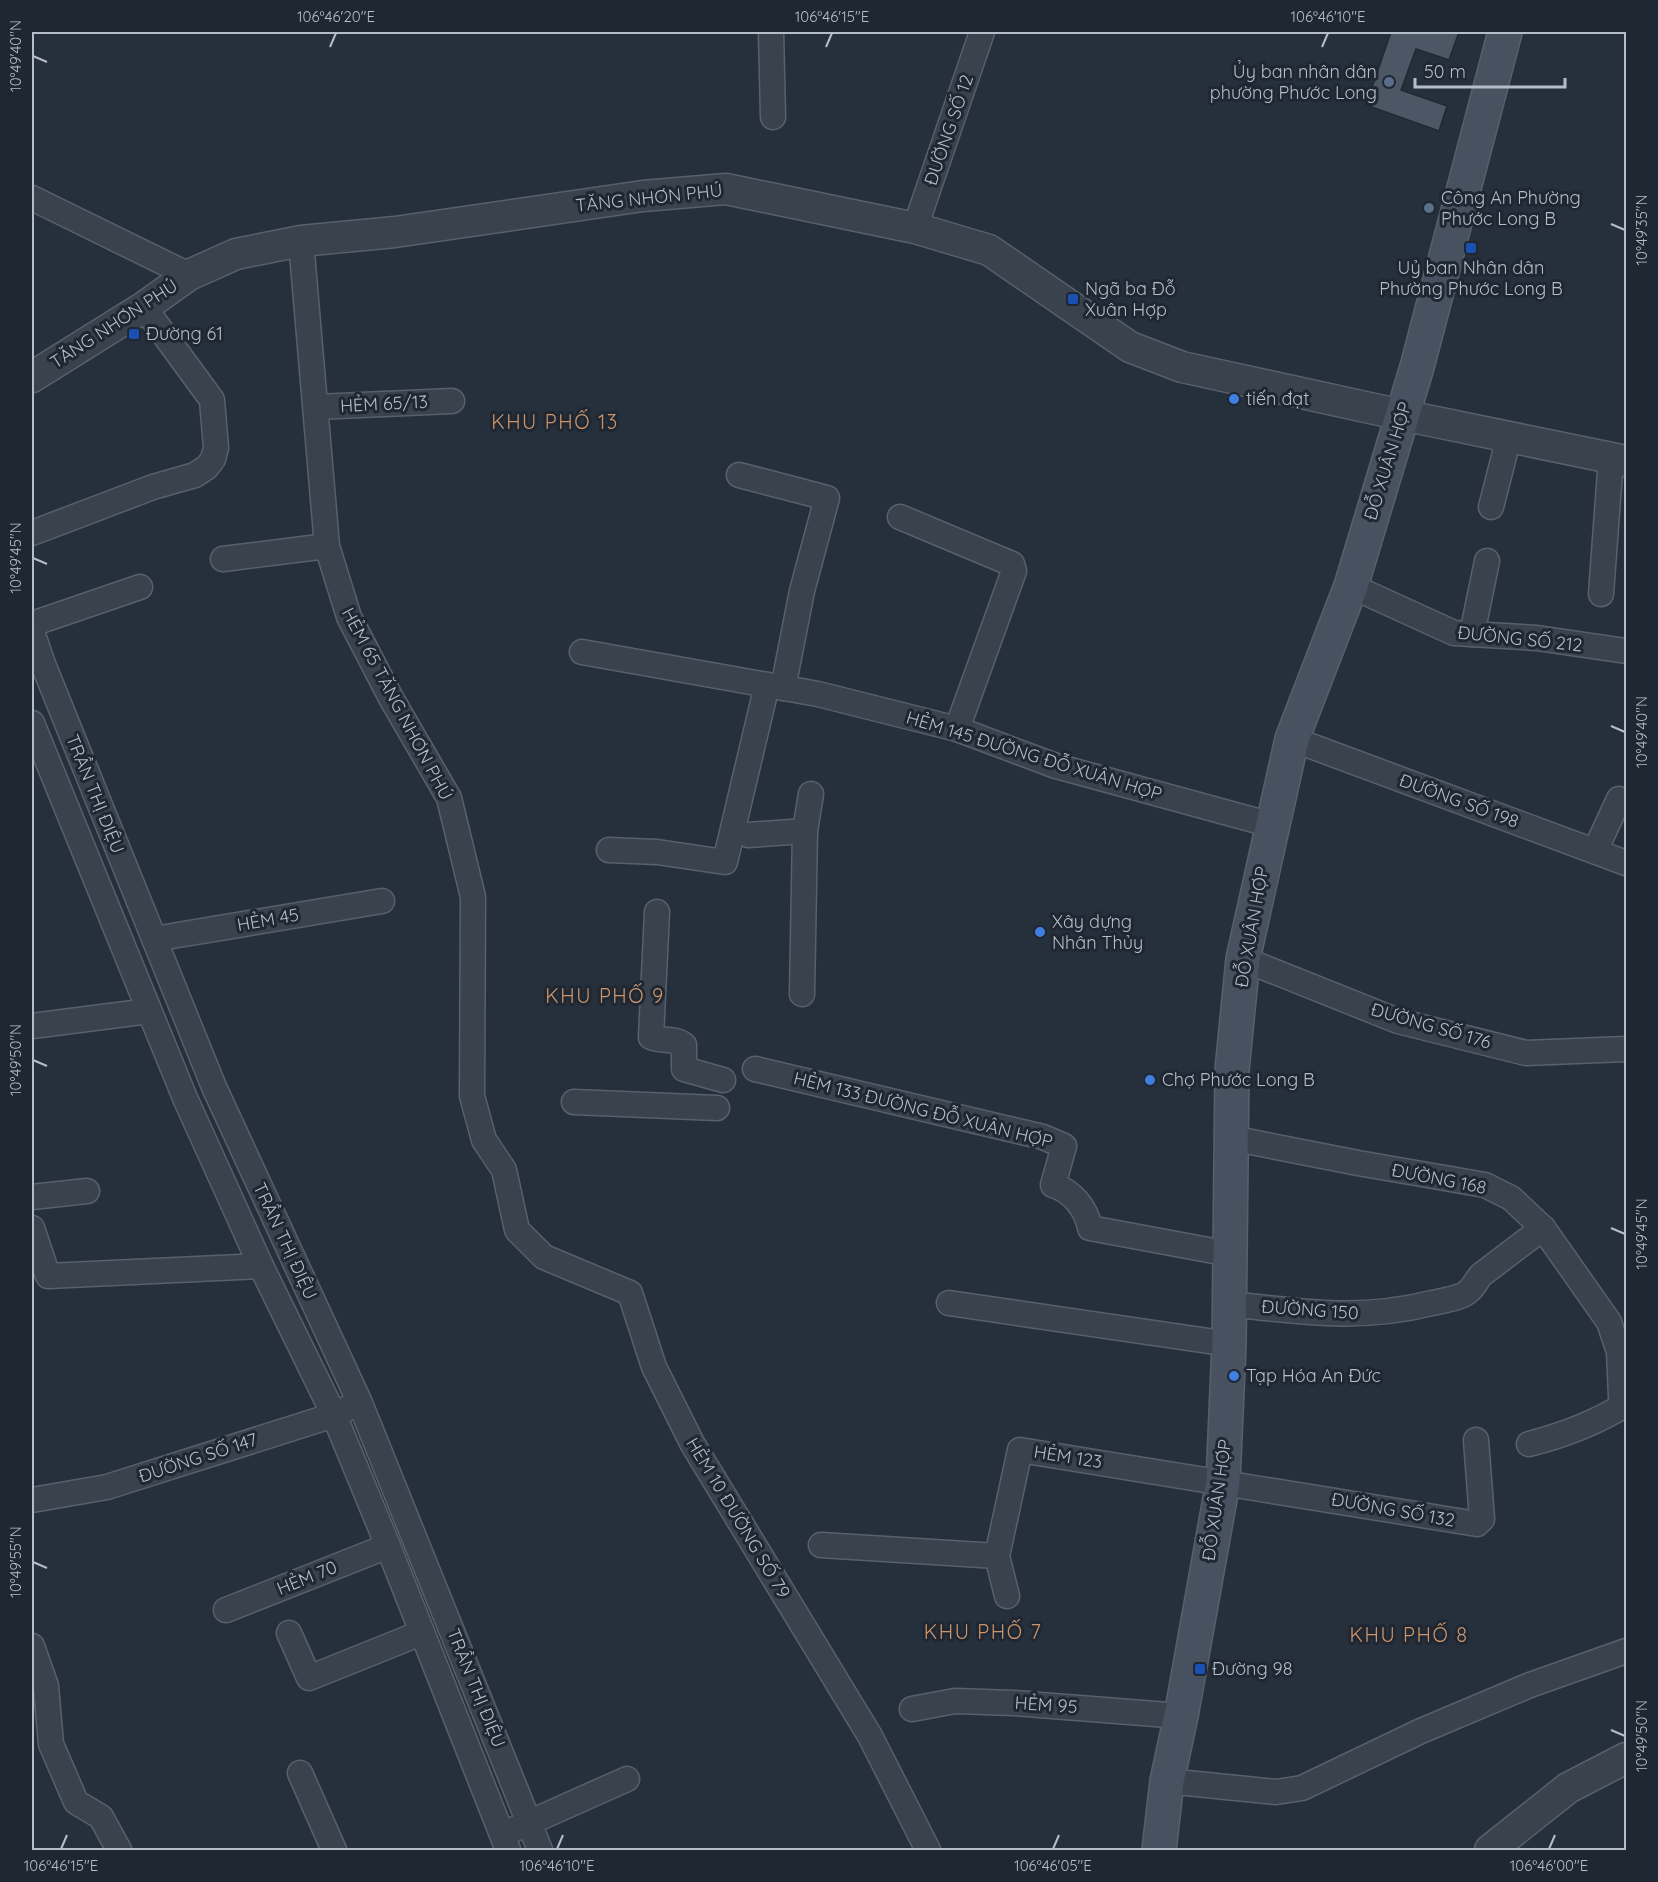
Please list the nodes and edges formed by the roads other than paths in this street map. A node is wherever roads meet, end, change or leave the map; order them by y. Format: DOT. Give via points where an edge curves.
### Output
graph roads {
  1 [pos="771,32"];
  2 [pos="982,32"];
  3 [pos="1505,32"];
  4 [pos="773,117"];
  5 [pos="32,198"];
  6 [pos="915,228"];
  7 [pos="301,242"];
  8 [pos="189,275"];
  9 [pos="144,308"];
  10 [pos="32,377"];
  11 [pos="452,401"];
  12 [pos="316,407"];
  13 [pos="1402,415"];
  14 [pos="1509,437"];
  15 [pos="1619,459"];
  16 [pos="739,475"];
  17 [pos="1491,507"];
  18 [pos="900,517"];
  19 [pos="32,533"];
  20 [pos="327,546"];
  21 [pos="223,559"];
  22 [pos="1487,561"];
  23 [pos="1350,586"];
  24 [pos="140,587"];
  25 [pos="1601,594"];
  26 [pos="32,624"];
  27 [pos="32,632"];
  28 [pos="1472,634"];
  29 [pos="1626,651"];
  30 [pos="582,652"];
  31 [pos="37,667"];
  32 [pos="775,686"];
  33 [pos="32,723"];
  34 [pos="957,729"];
  35 [pos="1292,739"];
  36 [pos="810,794"];
  37 [pos="1619,799"];
  38 [pos="1272,825"];
  39 [pos="805,831"];
  40 [pos="748,835"];
  41 [pos="609,850"];
  42 [pos="1595,851"];
  43 [pos="1626,863"];
  44 [pos="382,901"];
  45 [pos="657,912"];
  46 [pos="154,939"];
  47 [pos="1243,960"];
  48 [pos="802,994"];
  49 [pos="149,1011"];
  50 [pos="32,1026"];
  51 [pos="1626,1049"];
  52 [pos="755,1069"];
  53 [pos="723,1080"];
  54 [pos="214,1087"];
  55 [pos="185,1098"];
  56 [pos="574,1102"];
  57 [pos="717,1108"];
  58 [pos="1231,1138"];
  59 [pos="87,1191"];
  60 [pos="32,1197"];
  61 [pos="32,1228"];
  62 [pos="1543,1228"];
  63 [pos="518,1230"];
  64 [pos="1230,1254"];
  65 [pos="261,1266"];
  66 [pos="949,1302"];
  67 [pos="1230,1304"];
  68 [pos="1229,1344"];
  69 [pos="360,1403"];
  70 [pos="1626,1404"];
  71 [pos="334,1415"];
  72 [pos="1476,1440"];
  73 [pos="1529,1444"];
  74 [pos="1223,1482"];
  75 [pos="32,1500"];
  76 [pos="821,1545"];
  77 [pos="388,1546"];
  78 [pos="997,1556"];
  79 [pos="1007,1596"];
  80 [pos="226,1610"];
  81 [pos="289,1633"];
  82 [pos="421,1633"];
  83 [pos="32,1646"];
  84 [pos="1626,1651"];
  85 [pos="912,1709"];
  86 [pos="1180,1716"];
  87 [pos="1626,1758"];
  88 [pos="300,1773"];
  89 [pos="627,1779"];
  90 [pos="1167,1781"];
  91 [pos="530,1821"];
  92 [pos="505,1843"];
  93 [pos="119,1851"];
  94 [pos="334,1851"];
  95 [pos="540,1851"];
  96 [pos="928,1851"];
  97 [pos="1159,1851"];
  98 [pos="1490,1851"];
  1 -- 4 [label="street"];
  2 -- 6 [label="street, ĐƯỜNG SỐ 12"];
  3 -- 13 [label="main road, ĐỖ XUÂN HỢP"];
  5 -- 8 [label="street"];
  6 -- 7 [label="street, TĂNG NHƠN PHÚ" via="726,189 643,196"];
  6 -- 13 [label="street, TĂNG NHƠN PHÚ" via="989,250 1130,347 1182,367"];
  7 -- 8 [label="street, TĂNG NHƠN PHÚ" via="236,254"];
  7 -- 12 [label="street, HẺM 65 TĂNG NHƠN PHÚ"];
  8 -- 9 [label="street, TĂNG NHƠN PHÚ"];
  9 -- 10 [label="street, TĂNG NHƠN PHÚ"];
  9 -- 19 [label="street" via="212,400 216,448 210,463 195,475"];
  11 -- 12 [label="street, HẺM 65/13"];
  12 -- 20 [label="street, HẺM 65 TĂNG NHƠN PHÚ"];
  13 -- 14 [label="street, TĂNG NHƠN PHÚ"];
  13 -- 23 [label="main road, ĐỖ XUÂN HỢP"];
  14 -- 15 [label="street, TĂNG NHƠN PHÚ"];
  14 -- 17 [label="street"];
  15 -- 25 [label="street"];
  16 -- 32 [label="street" via="827,498"];
  18 -- 34 [label="street" via="1012,564 1014,571"];
  20 -- 21 [label="street"];
  20 -- 63 [label="street, HẺM 65 TĂNG NHƠN PHÚ" via="349,617 449,798 473,897 472,1096 484,1140 504,1170"];
  22 -- 28 [label="street"];
  23 -- 28 [label="street, ĐƯỜNG SỐ 212" via="1454,633"];
  23 -- 35 [label="main road, ĐỖ XUÂN HỢP"];
  24 -- 26 [label="street"];
  27 -- 31 [label="street, TRẦN THỊ ĐIỆU"];
  28 -- 29 [label="street, ĐƯỜNG SỐ 212" via="1537,638"];
  30 -- 32 [label="street, HẺM 145 ĐƯỜNG ĐỖ XUÂN HỢP"];
  31 -- 46 [label="street, TRẦN THỊ ĐIỆU"];
  32 -- 34 [label="street, HẺM 145 ĐƯỜNG ĐỖ XUÂN HỢP"];
  32 -- 41 [label="street" via="725,862"];
  33 -- 49 [label="street, TRẦN THỊ ĐIỆU"];
  34 -- 38 [label="street, HẺM 145 ĐƯỜNG ĐỖ XUÂN HỢP" via="1056,766"];
  35 -- 38 [label="main road, ĐỖ XUÂN HỢP"];
  35 -- 42 [label="street, ĐƯỜNG SỐ 198"];
  36 -- 39 [label="street"];
  37 -- 42 [label="street"];
  38 -- 47 [label="main road, ĐỖ XUÂN HỢP"];
  39 -- 40 [label="street"];
  39 -- 48 [label="street"];
  42 -- 43 [label="street, ĐƯỜNG SỐ 198"];
  44 -- 46 [label="street, HẺM 45"];
  45 -- 53 [label="street" via="651,1037 680,1041 684,1044 684,1070"];
  46 -- 54 [label="street, TRẦN THỊ ĐIỆU"];
  47 -- 51 [label="street, ĐƯỜNG SỐ 176" via="1398,1021 1526,1053"];
  47 -- 58 [label="main road, ĐỖ XUÂN HỢP" via="1232,1070"];
  49 -- 50 [label="street"];
  49 -- 55 [label="street, TRẦN THỊ ĐIỆU"];
  52 -- 64 [label="street, HẺM 133 ĐƯỜNG ĐỖ XUÂN HỢP" via="1043,1137 1064,1146 1053,1185 1070,1193 1088,1218 1090,1228"];
  54 -- 55 [label="street"];
  54 -- 69 [label="street, TRẦN THỊ ĐIỆU"];
  55 -- 65 [label="street, TRẦN THỊ ĐIỆU"];
  56 -- 57 [label="street"];
  58 -- 62 [label="street, ĐƯỜNG 168" via="1485,1185 1511,1198"];
  58 -- 64 [label="main road, ĐỖ XUÂN HỢP"];
  59 -- 60 [label="street"];
  61 -- 65 [label="street" via="48,1276"];
  62 -- 67 [label="street, ĐƯỜNG 150" via="1481,1275 1462,1296 1379,1314 1331,1315"];
  62 -- 70 [label="street, ĐƯỜNG 168" via="1609,1322 1619,1352 1620,1397"];
  63 -- 96 [label="street, HẺM 10 ĐƯỜNG SỐ 79" via="544,1257 630,1293 654,1367 692,1443 870,1736"];
  64 -- 67 [label="main road, ĐỖ XUÂN HỢP"];
  65 -- 71 [label="street, TRẦN THỊ ĐIỆU"];
  66 -- 68 [label="street"];
  67 -- 68 [label="main road, ĐỖ XUÂN HỢP"];
  68 -- 74 [label="main road, ĐỖ XUÂN HỢP"];
  69 -- 71 [label="street, ĐƯỜNG SỐ 147"];
  69 -- 91 [label="street, TRẦN THỊ ĐIỆU"];
  70 -- 73 [label="street" via="1602,1419"];
  71 -- 75 [label="street, ĐƯỜNG SỐ 147" via="107,1487"];
  71 -- 77 [label="street, TRẦN THỊ ĐIỆU"];
  72 -- 74 [label="street, ĐƯỜNG SỐ 132" via="1482,1519 1477,1524"];
  74 -- 78 [label="street, HẺM 123" via="1020,1450"];
  74 -- 86 [label="main road, ĐỖ XUÂN HỢP"];
  76 -- 78 [label="street"];
  77 -- 80 [label="street, HẺM 70"];
  77 -- 82 [label="street, TRẦN THỊ ĐIỆU"];
  78 -- 79 [label="street, HẺM 123"];
  81 -- 82 [label="street" via="309,1678"];
  82 -- 92 [label="street, TRẦN THỊ ĐIỆU"];
  83 -- 93 [label="street" via="46,1686 51,1744 76,1802 101,1817"];
  84 -- 90 [label="street" via="1432,1726 1302,1788 1276,1792"];
  85 -- 86 [label="street, HẺM 95" via="955,1701"];
  86 -- 90 [label="main road, ĐỖ XUÂN HỢP"];
  87 -- 98 [label="street" via="1568,1788"];
  88 -- 94 [label="street"];
  89 -- 91 [label="street"];
  90 -- 97 [label="main road, ĐỖ XUÂN HỢP"];
  91 -- 92 [label="street"];
  91 -- 95 [label="street, TRẦN THỊ ĐIỆU"];
}
